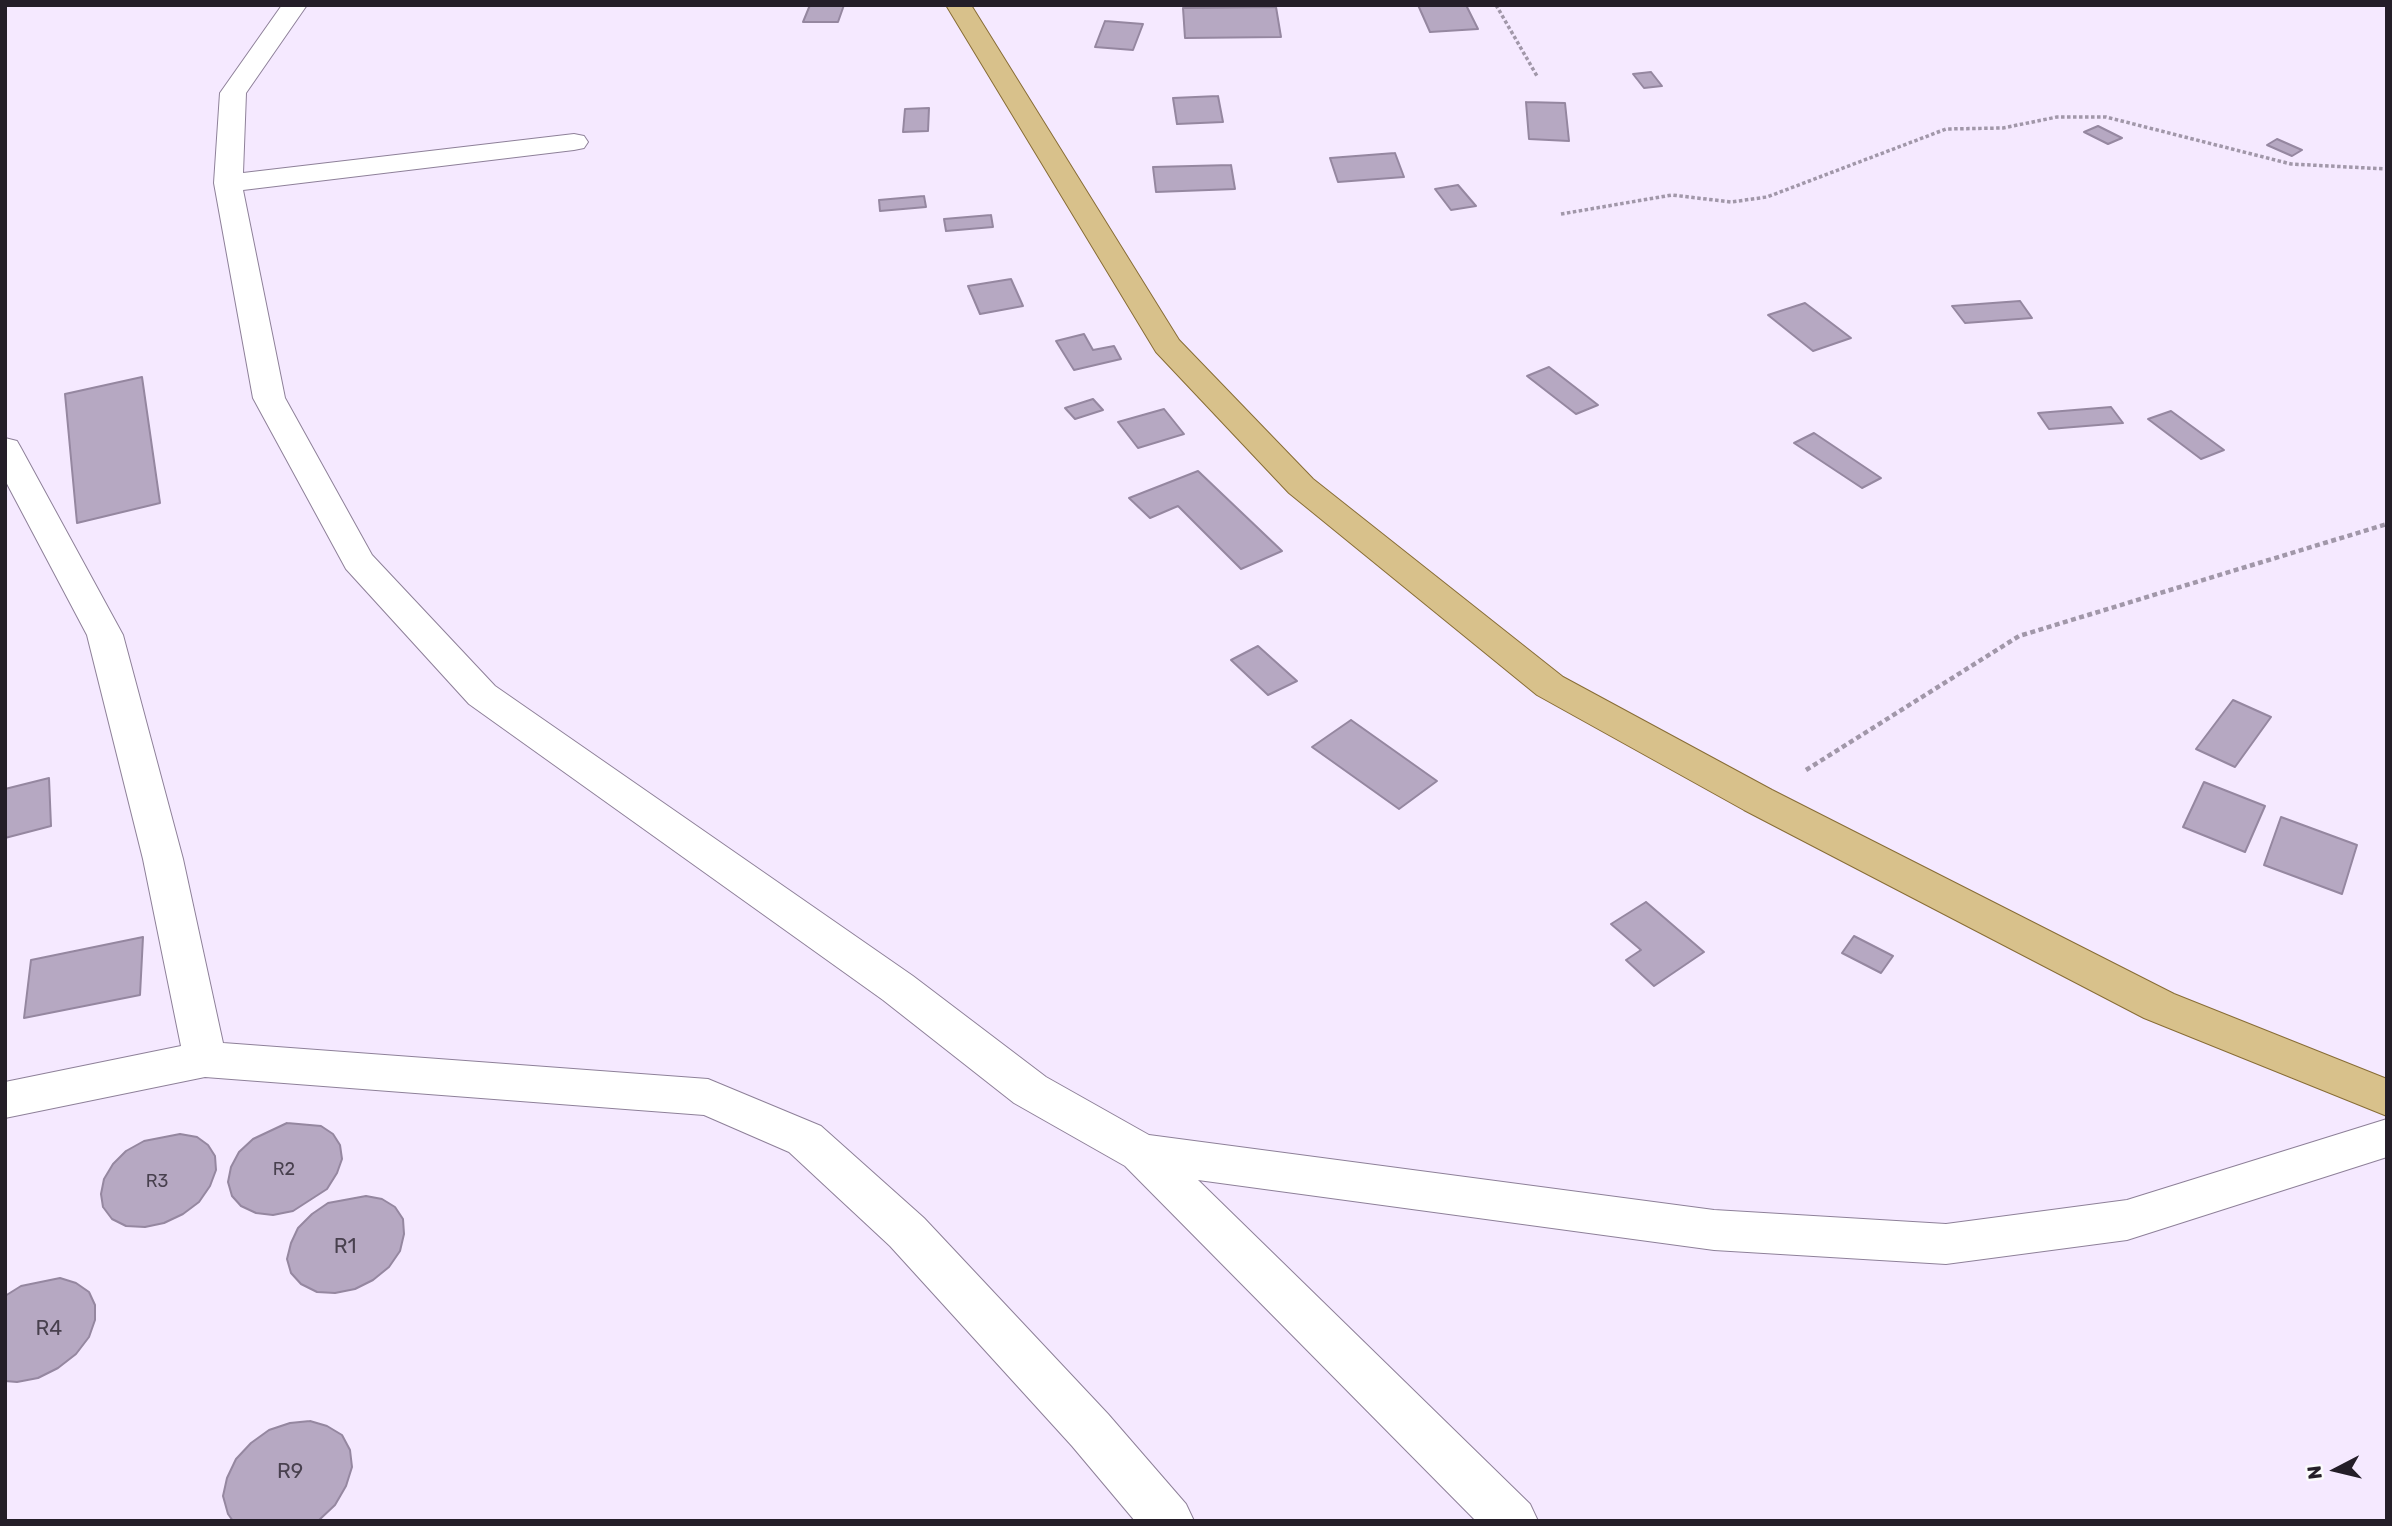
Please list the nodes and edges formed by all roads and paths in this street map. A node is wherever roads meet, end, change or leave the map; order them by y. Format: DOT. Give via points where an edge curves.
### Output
graph roads {
  1 [pos="295,5"];
  2 [pos="958,5"];
  3 [pos="1496,5"];
  4 [pos="1537,76"];
  5 [pos="574,142"];
  6 [pos="2387,169"];
  7 [pos="228,183"];
  8 [pos="1561,214"];
  9 [pos="7,455"];
  10 [pos="2387,524"];
  11 [pos="1758,800"];
  12 [pos="205,1059"];
  13 [pos="2387,1098"];
  14 [pos="5,1100"];
  15 [pos="2387,1138"];
  16 [pos="1141,1153"];
  17 [pos="1168,1521"];
  18 [pos="1512,1521"];
  1 -- 7 [label="street" via="233,93"];
  2 -- 11 [label="main road" via="1167,345 1301,485 1550,686"];
  3 -- 4 [label="path"];
  5 -- 7 [label="street"];
  6 -- 8 [label="path" via="2291,164 2106,117 2057,117 2003,128 1946,129 1767,197 1731,202 1672,195"];
  7 -- 16 [label="street" via="269,398 359,561 482,695 898,988 1030,1090"];
  9 -- 12 [label="street" via="105,635 163,859"];
  10 -- 11 [label="path" via="2019,636"];
  11 -- 13 [label="main road" via="2158,1006"];
  12 -- 14 [label="street"];
  12 -- 17 [label="street" via="708,1097 805,1139 907,1231"];
  15 -- 16 [label="street" via="2127,1220 1946,1244 1714,1230"];
  16 -- 18 [label="street"];
}
